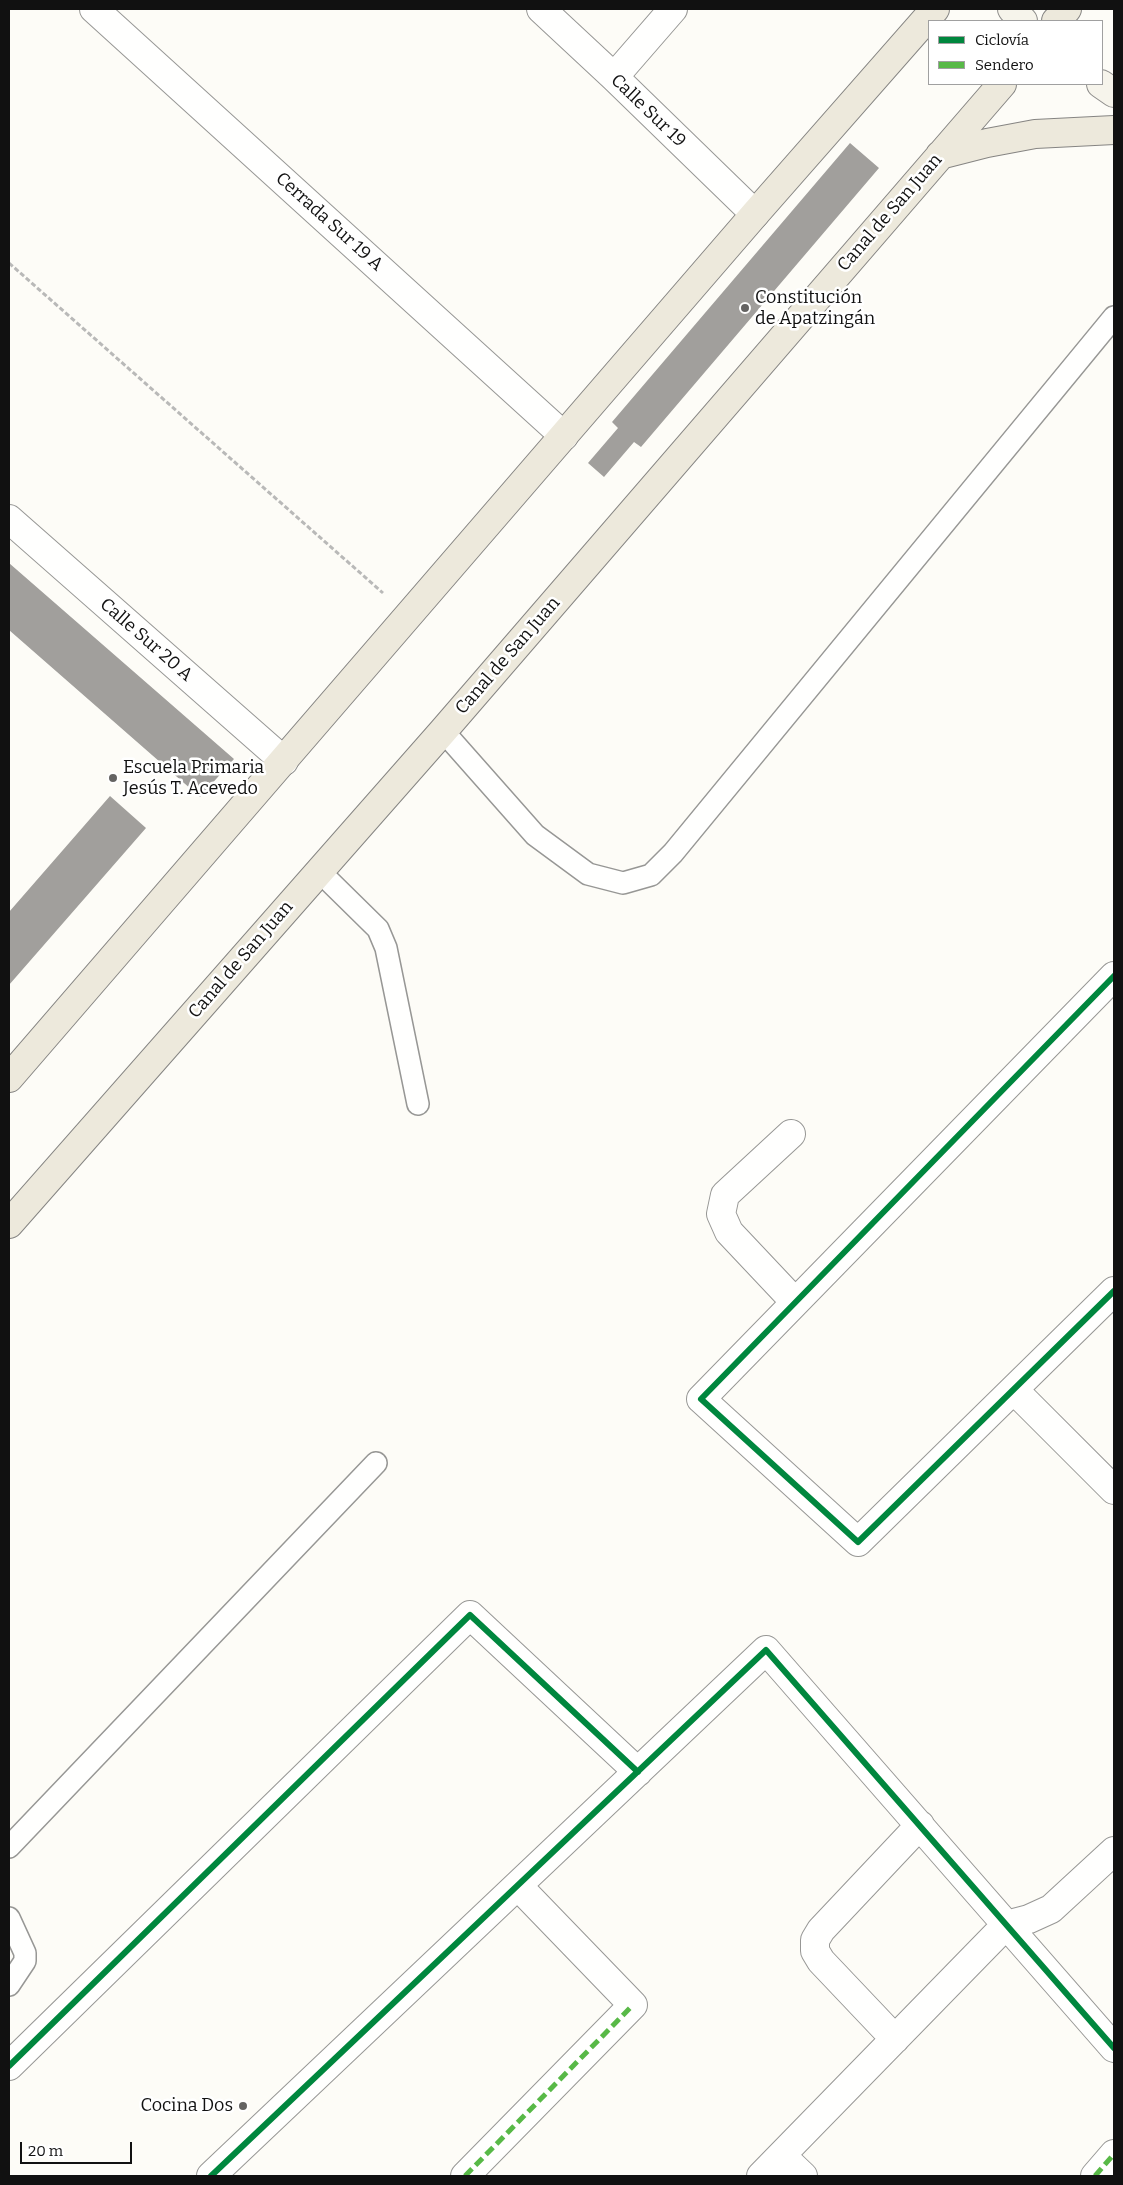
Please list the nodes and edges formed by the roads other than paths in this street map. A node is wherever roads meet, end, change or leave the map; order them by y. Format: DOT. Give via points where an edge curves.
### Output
graph roads {
  1 [pos="94,9"];
  2 [pos="541,9"];
  3 [pos="673,9"];
  4 [pos="935,9"];
  5 [pos="1012,9"];
  6 [pos="1067,9"];
  7 [pos="1022,20"];
  8 [pos="1057,20"];
  9 [pos="614,77"];
  10 [pos="1001,85"];
  11 [pos="1103,85"];
  12 [pos="1114,93"];
  13 [pos="1114,130"];
  14 [pos="940,155"];
  15 [pos="755,214"];
  16 [pos="1114,317"];
  17 [pos="564,436"];
  18 [pos="9,519"];
  19 [pos="443,731"];
  20 [pos="284,761"];
  21 [pos="319,871"];
  22 [pos="1114,976"];
  23 [pos="11,1070"];
  24 [pos="418,1104"];
  25 [pos="791,1134"];
  26 [pos="9,1224"];
  27 [pos="1114,1291"];
  28 [pos="795,1302"];
  29 [pos="1014,1390"];
  30 [pos="376,1463"];
  31 [pos="1114,1490"];
  32 [pos="638,1772"];
  33 [pos="920,1825"];
  34 [pos="9,1847"];
  35 [pos="1114,1851"];
  36 [pos="518,1886"];
  37 [pos="9,1918"];
  38 [pos="1006,1925"];
  39 [pos="9,1985"];
  40 [pos="895,2039"];
  41 [pos="1114,2048"];
  42 [pos="9,2066"];
  43 [pos="1114,2154"];
  44 [pos="782,2156"];
  45 [pos="212,2176"];
  46 [pos="465,2176"];
  47 [pos="761,2176"];
  48 [pos="803,2176"];
  49 [pos="1094,2176"];
  1 -- 17 [label="street, Cerrada Sur 19 A"];
  2 -- 9 [label="street, Calle Sur 19"];
  3 -- 9 [label="street"];
  4 -- 15 [label="main road"];
  5 -- 7 [label="street"];
  6 -- 8 [label="main road"];
  9 -- 15 [label="street, Calle Sur 19"];
  10 -- 14 [label="main road, Canal de San Juan"];
  11 -- 12 [label="street"];
  13 -- 14 [label="main road" via="1035,134"];
  14 -- 19 [label="main road, Canal de San Juan"];
  15 -- 17 [label="main road"];
  16 -- 19 [label="lane" via="673,853 651,874 623,883 588,874 535,835"];
  17 -- 20 [label="main road"];
  18 -- 20 [label="street, Calle Sur 20 A"];
  19 -- 21 [label="main road, Canal de San Juan"];
  20 -- 23 [label="main road"];
  21 -- 24 [label="lane" via="378,929 386,948"];
  21 -- 26 [label="main road, Canal de San Juan"];
  22 -- 28 [label="street"];
  25 -- 28 [label="street" via="725,1195 721,1214 728,1232"];
  27 -- 29 [label="street"];
  28 -- 29 [label="street" via="701,1399 858,1542"];
  29 -- 31 [label="street"];
  30 -- 34 [label="lane"];
  32 -- 33 [label="street" via="766,1650"];
  32 -- 36 [label="street"];
  32 -- 42 [label="street" via="470,1615"];
  33 -- 38 [label="street"];
  33 -- 40 [label="street" via="820,1930 815,1940 815,1951 820,1961"];
  35 -- 38 [label="street" via="1051,1909"];
  36 -- 45 [label="street"];
  36 -- 46 [label="street" via="633,2005"];
  37 -- 39 [label="lane" via="26,1953 25,1961"];
  38 -- 40 [label="street"];
  38 -- 41 [label="street"];
  40 -- 44 [label="street"];
  43 -- 49 [label="street"];
  44 -- 47 [label="street"];
  44 -- 48 [label="street"];
}
